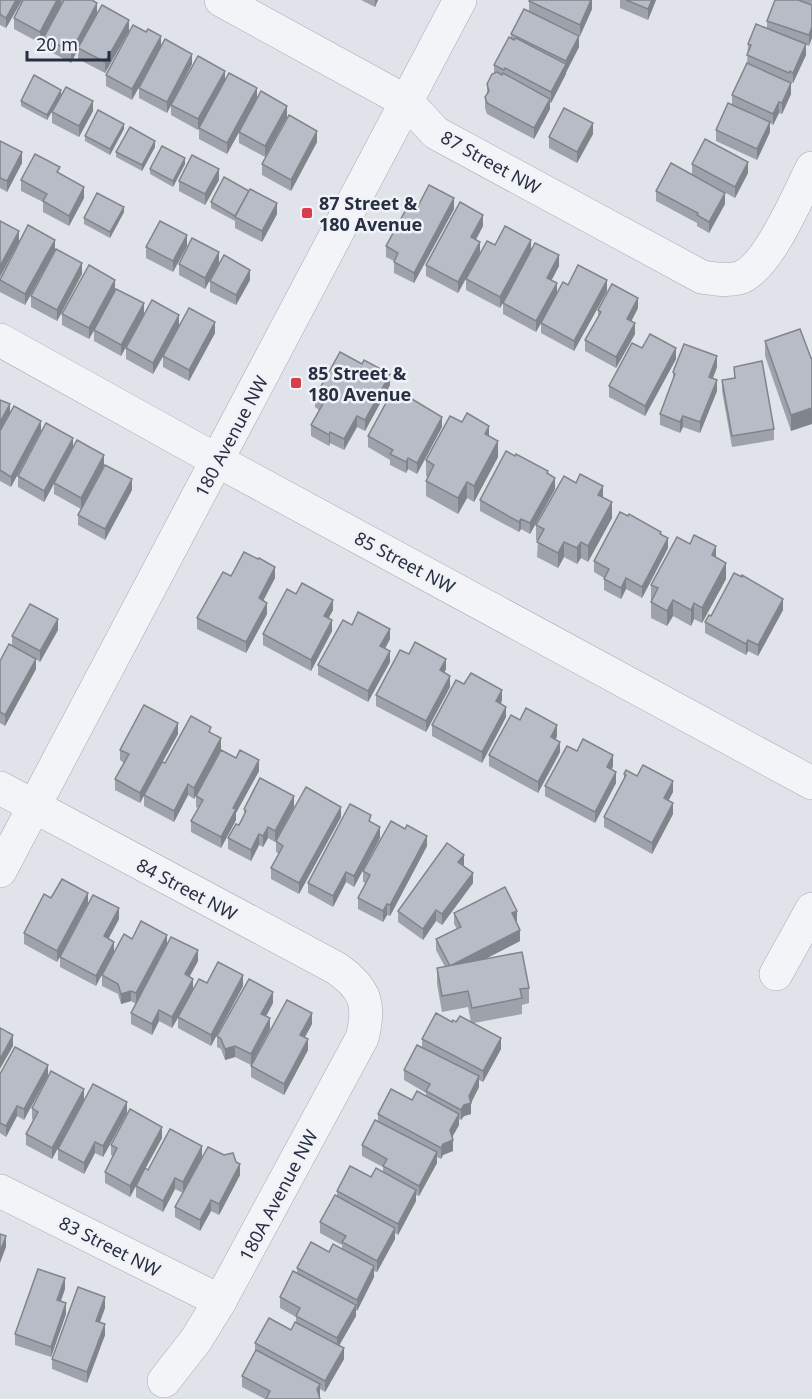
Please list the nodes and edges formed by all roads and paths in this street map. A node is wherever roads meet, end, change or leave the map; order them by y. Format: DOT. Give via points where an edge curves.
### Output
graph roads {
  1 [pos="221,0"];
  2 [pos="460,0"];
  3 [pos="406,102"];
  4 [pos="812,168"];
  5 [pos="0,340"];
  6 [pos="218,461"];
  7 [pos="812,783"];
  8 [pos="0,788"];
  9 [pos="34,807"];
  10 [pos="0,871"];
  11 [pos="812,909"];
  12 [pos="776,975"];
  13 [pos="364,999"];
  14 [pos="0,1191"];
  15 [pos="220,1301"];
  16 [pos="164,1381"];
  1 -- 3 [label="street, 87 Street NW"];
  2 -- 3 [label="street, 180 Avenue NW"];
  3 -- 4 [label="street, 87 Street NW" via="436,133 702,276 722,281 741,277 758,266"];
  3 -- 6 [label="street, 180 Avenue NW"];
  5 -- 6 [label="street, 85 Street NW"];
  6 -- 7 [label="street, 85 Street NW"];
  6 -- 9 [label="street, 180 Avenue NW"];
  8 -- 9 [label="street, 84 Street NW"];
  9 -- 10 [label="street, 180 Avenue NW"];
  9 -- 13 [label="street, 84 Street NW" via="336,968 355,982"];
  11 -- 12 [label="street"];
  13 -- 15 [label="street, 180A Avenue NW" via="367,1011 362,1038"];
  14 -- 15 [label="street, 83 Street NW"];
  15 -- 16 [label="street, 180A Avenue NW"];
}
